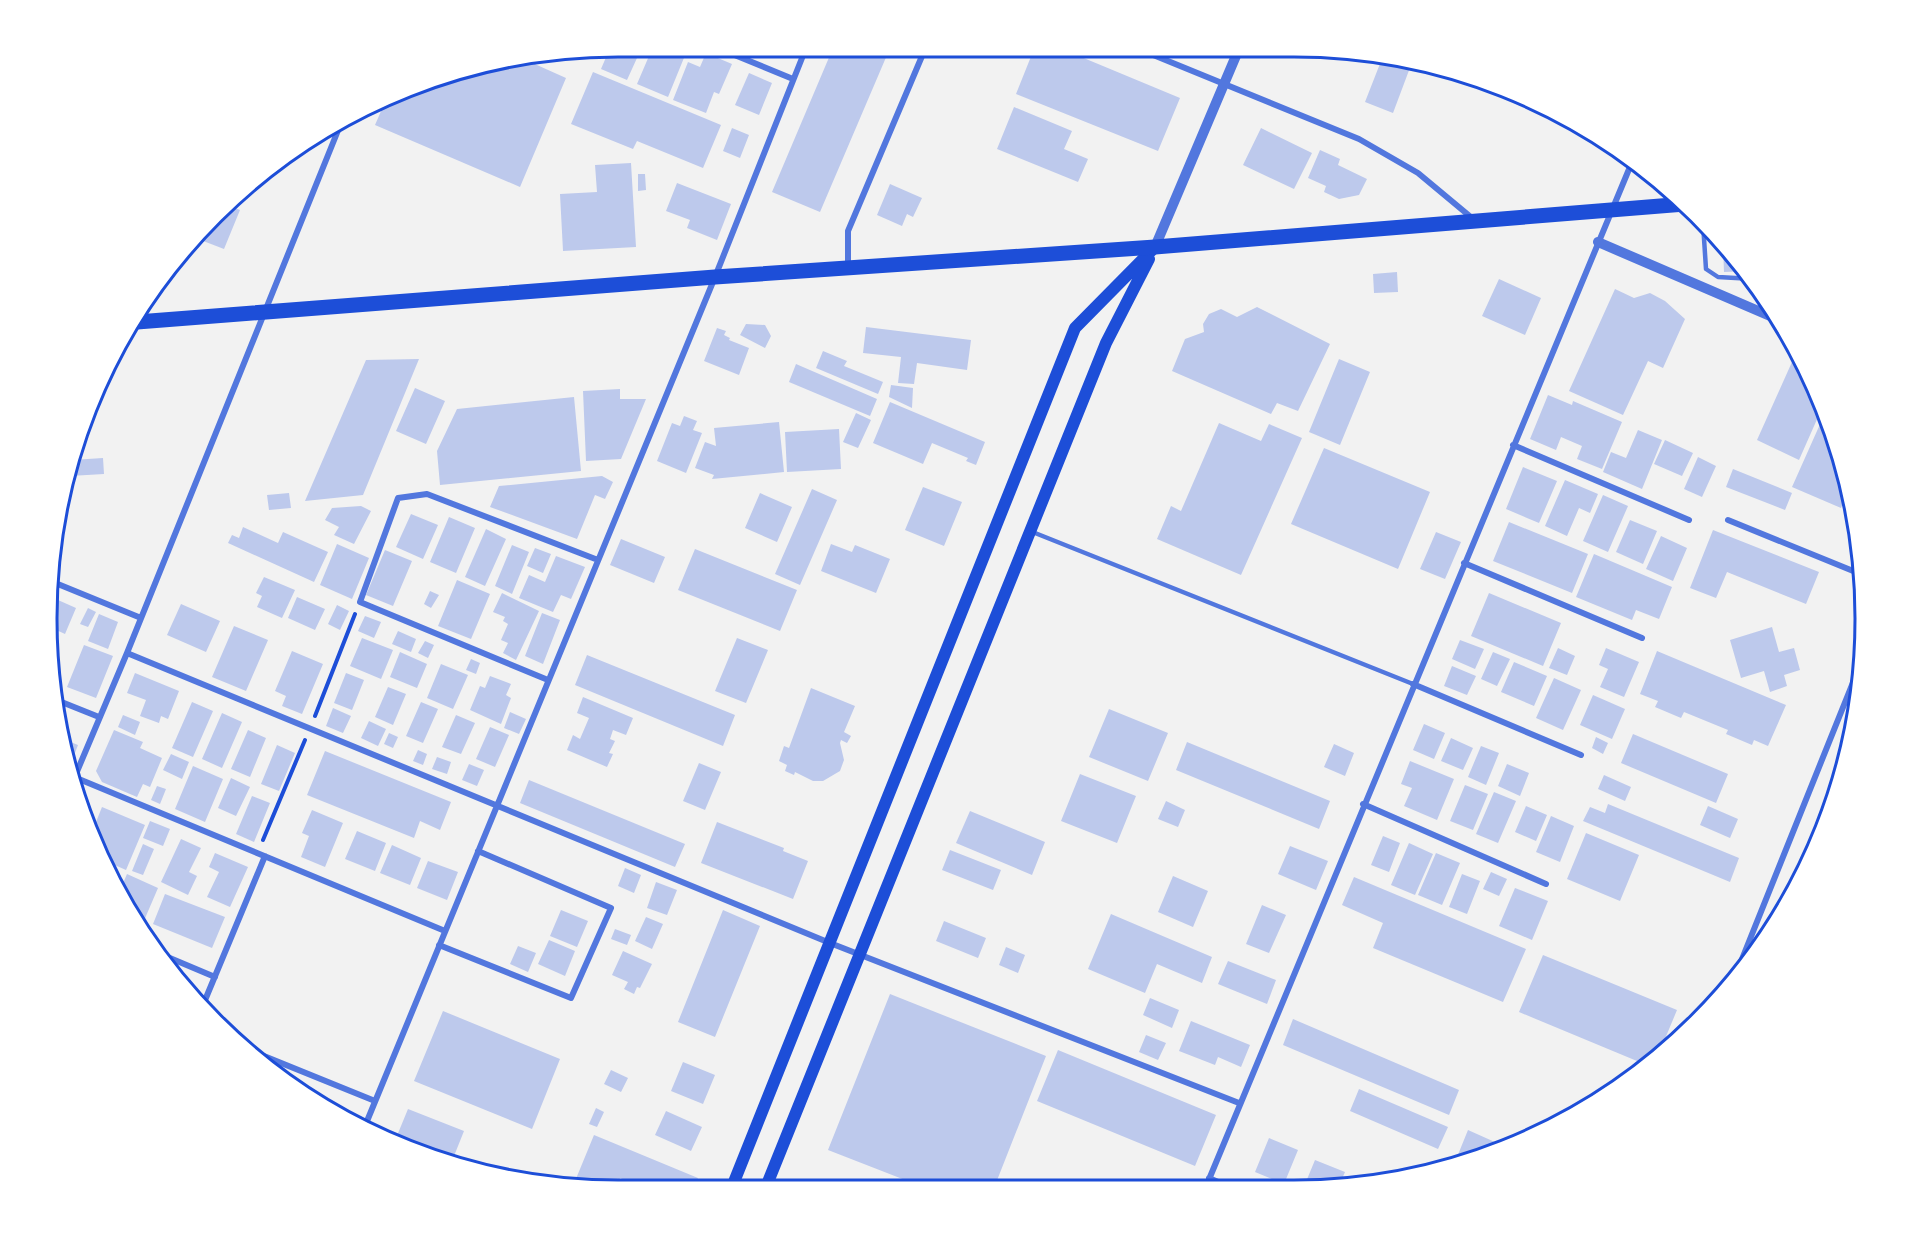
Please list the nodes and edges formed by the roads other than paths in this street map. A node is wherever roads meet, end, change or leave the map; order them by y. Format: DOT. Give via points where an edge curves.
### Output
graph roads {
  1 [pos="739,57"];
  2 [pos="802,57"];
  3 [pos="921,57"];
  4 [pos="1159,57"];
  5 [pos="1236,57"];
  6 [pos="793,79"];
  7 [pos="1225,83"];
  8 [pos="337,133"];
  9 [pos="1629,169"];
  10 [pos="1674,205"];
  11 [pos="1613,209"];
  12 [pos="1474,220"];
  13 [pos="1704,235"];
  14 [pos="1598,242"];
  15 [pos="1155,247"];
  16 [pos="848,268"];
  17 [pos="715,277"];
  18 [pos="1740,278"];
  19 [pos="264,313"];
  20 [pos="1764,313"];
  21 [pos="143,322"];
  22 [pos="1513,445"];
  23 [pos="1689,520"];
  24 [pos="1728,520"];
  25 [pos="1030,531"];
  26 [pos="598,560"];
  27 [pos="1464,563"];
  28 [pos="1853,571"];
  29 [pos="58,584"];
  30 [pos="141,618"];
  31 [pos="1642,638"];
  32 [pos="127,654"];
  33 [pos="548,680"];
  34 [pos="1413,684"];
  35 [pos="1850,689"];
  36 [pos="64,703"];
  37 [pos="99,717"];
  38 [pos="1581,755"];
  39 [pos="77,768"];
  40 [pos="82,783"];
  41 [pos="1363,804"];
  42 [pos="496,807"];
  43 [pos="478,851"];
  44 [pos="265,856"];
  45 [pos="1546,884"];
  46 [pos="445,931"];
  47 [pos="830,943"];
  48 [pos="439,945"];
  49 [pos="1745,951"];
  50 [pos="860,954"];
  51 [pos="172,959"];
  52 [pos="215,977"];
  53 [pos="205,999"];
  54 [pos="270,1059"];
  55 [pos="375,1101"];
  56 [pos="1239,1103"];
  57 [pos="367,1120"];
  58 [pos="1209,1178"];
  59 [pos="734,1180"];
  60 [pos="769,1180"];
  61 [pos="1214,1180"];
  1 -- 6 [label="street"];
  2 -- 6 [label="street"];
  3 -- 16 [label="street" via="849,231"];
  4 -- 7 [label="street"];
  5 -- 7 [label="street"];
  6 -- 17 [label="street"];
  7 -- 12 [label="street" via="1389,154"];
  7 -- 15 [label="street"];
  8 -- 19 [label="street"];
  9 -- 11 [label="street"];
  10 -- 11 [label="main road"];
  11 -- 12 [label="main road"];
  11 -- 14 [label="street"];
  12 -- 15 [label="main road"];
  13 -- 18 [label="lane" via="1706,269 1718,277"];
  14 -- 20 [label="street"];
  14 -- 22 [label="street"];
  15 -- 16 [label="main road"];
  15 -- 25 [label="main road" via="1106,343"];
  15 -- 47 [label="main road" via="1075,328"];
  16 -- 17 [label="main road"];
  17 -- 19 [label="main road"];
  17 -- 26 [label="street"];
  19 -- 21 [label="main road"];
  19 -- 30 [label="street"];
  22 -- 23 [label="street"];
  22 -- 27 [label="street"];
  24 -- 28 [label="street"];
  25 -- 34 [label="lane"];
  25 -- 50 [label="main road"];
  26 -- 33 [label="street"];
  26 -- 33 [label="street" via="427,494 398,498 360,602"];
  27 -- 31 [label="street"];
  27 -- 34 [label="street"];
  29 -- 30 [label="street"];
  30 -- 32 [label="street"];
  32 -- 37 [label="street"];
  32 -- 42 [label="street"];
  33 -- 42 [label="street"];
  34 -- 38 [label="street"];
  34 -- 41 [label="street"];
  35 -- 49 [label="street"];
  36 -- 37 [label="street"];
  37 -- 39 [label="street"];
  40 -- 44 [label="street"];
  41 -- 45 [label="street"];
  41 -- 56 [label="street"];
  42 -- 43 [label="street"];
  42 -- 47 [label="street"];
  43 -- 46 [label="street"];
  43 -- 48 [label="street" via="611,908 571,998"];
  44 -- 46 [label="street"];
  44 -- 52 [label="street"];
  46 -- 48 [label="street"];
  47 -- 50 [label="street"];
  47 -- 59 [label="main road"];
  48 -- 55 [label="street"];
  50 -- 56 [label="street"];
  50 -- 60 [label="main road"];
  51 -- 52 [label="street"];
  52 -- 53 [label="street"];
  54 -- 55 [label="street"];
  55 -- 57 [label="street"];
  56 -- 58 [label="street"];
  58 -- 61 [label="street"];
}
